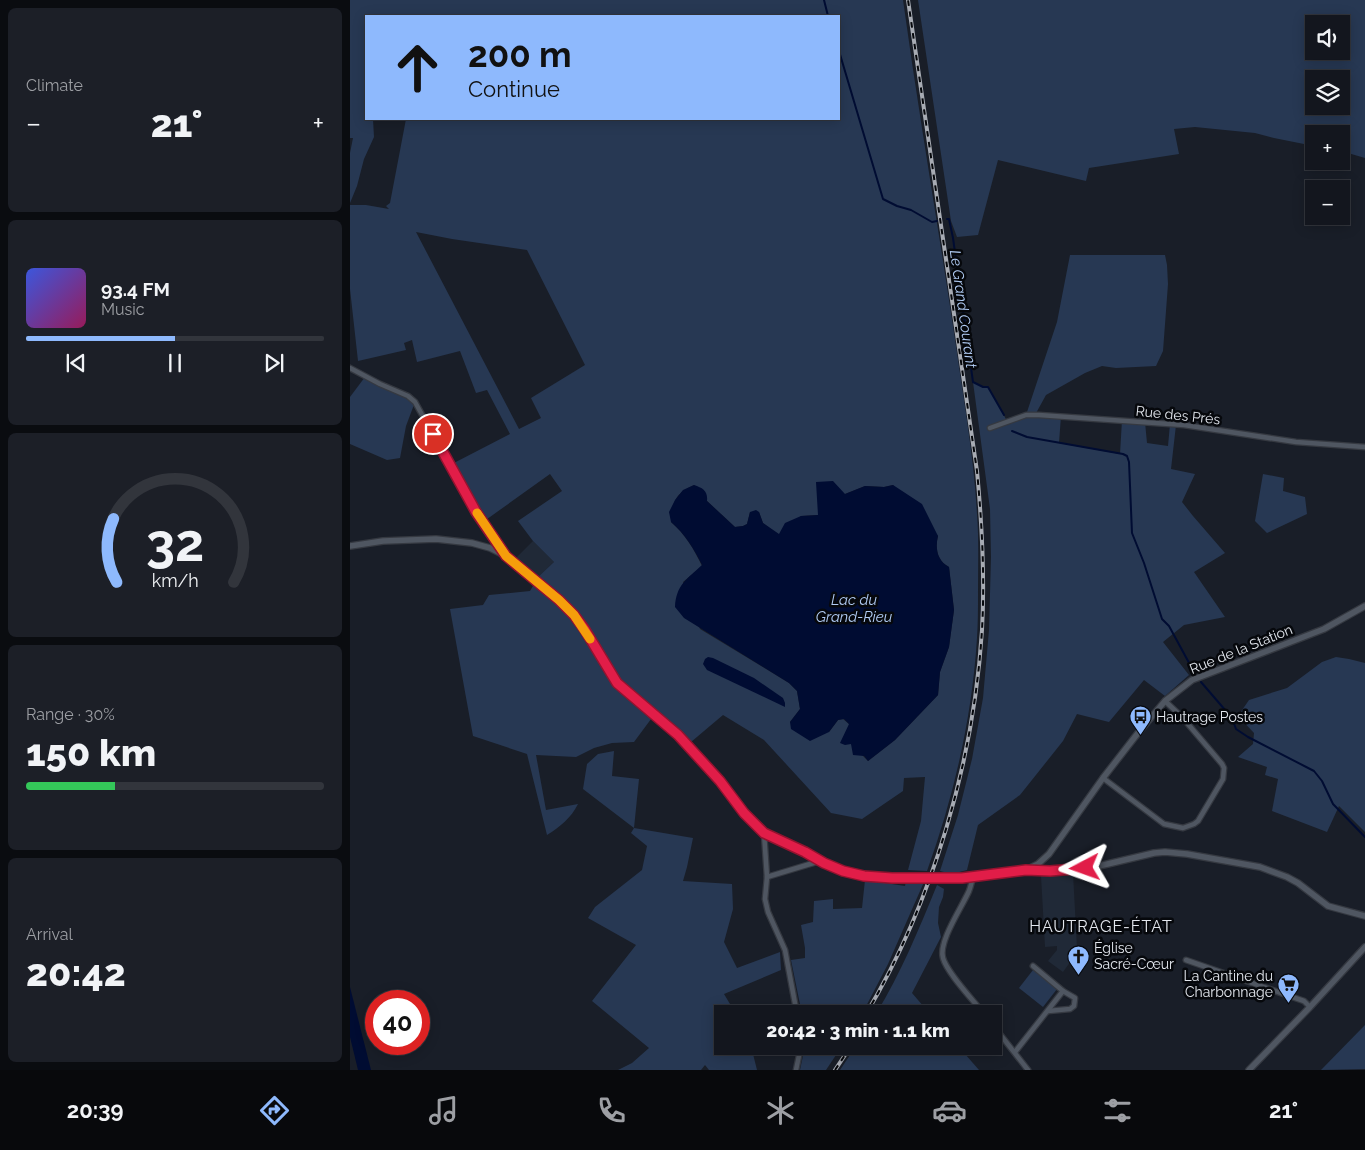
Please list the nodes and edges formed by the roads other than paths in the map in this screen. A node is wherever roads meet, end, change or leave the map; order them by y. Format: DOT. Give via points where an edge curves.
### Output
graph roads {
  1 [pos="350,368"];
  2 [pos="990,428"];
  3 [pos="1365,448"];
  4 [pos="350,546"];
  5 [pos="506,556"];
  6 [pos="1365,606"];
  7 [pos="1165,701"];
  8 [pos="1103,778"];
  9 [pos="764,833"];
  10 [pos="820,861"];
  11 [pos="1026,870"];
  12 [pos="973,876"];
  13 [pos="767,877"];
  14 [pos="1365,916"];
  15 [pos="1365,947"];
  16 [pos="1186,960"];
  17 [pos="1033,966"];
  18 [pos="1063,991"];
  19 [pos="796,1005"];
  20 [pos="977,1005"];
  21 [pos="1310,1007"];
  22 [pos="1048,1011"];
  23 [pos="1002,1036"];
  24 [pos="1015,1052"];
  25 [pos="799,1055"];
  26 [pos="796,1070"];
  27 [pos="1028,1070"];
  28 [pos="1249,1070"];
  1 -- 5 [label="street" via="415,402 476,512"];
  2 -- 3 [label="street, Rue des Prés" via="1026,415 1039,415 1184,425 1296,442"];
  4 -- 5 [label="street" via="383,540 436,539 472,543"];
  5 -- 9 [label="street" via="574,615 617,683 678,735"];
  6 -- 7 [label="street, Rue de la Station" via="1324,629 1199,676"];
  7 -- 8 [label="street, Rue de la Station"];
  7 -- 8 [label="street" via="1224,768 1223,779 1198,821 1183,828 1164,824"];
  8 -- 11 [label="street, Rue de la Station" via="1049,854"];
  9 -- 10 [label="street"];
  9 -- 13 [label="street"];
  10 -- 12 [label="street" via="864,876"];
  10 -- 13 [label="street"];
  11 -- 12 [label="street"];
  11 -- 14 [label="street" via="1085,868 1154,853 1186,854 1260,868 1287,877 1328,906"];
  12 -- 20 [label="street" via="942,947 942,956"];
  13 -- 19 [label="street" via="765,899 785,950"];
  15 -- 21 [label="street"];
  16 -- 21 [label="street" via="1304,1001"];
  17 -- 18 [label="street"];
  18 -- 22 [label="street"];
  18 -- 22 [label="street" via="1075,998 1074,1006"];
  21 -- 28 [label="street"];
  22 -- 24 [label="street"];
  23 -- 24 [label="street"];
  24 -- 27 [label="street"];
  25 -- 26 [label="street"];
}
